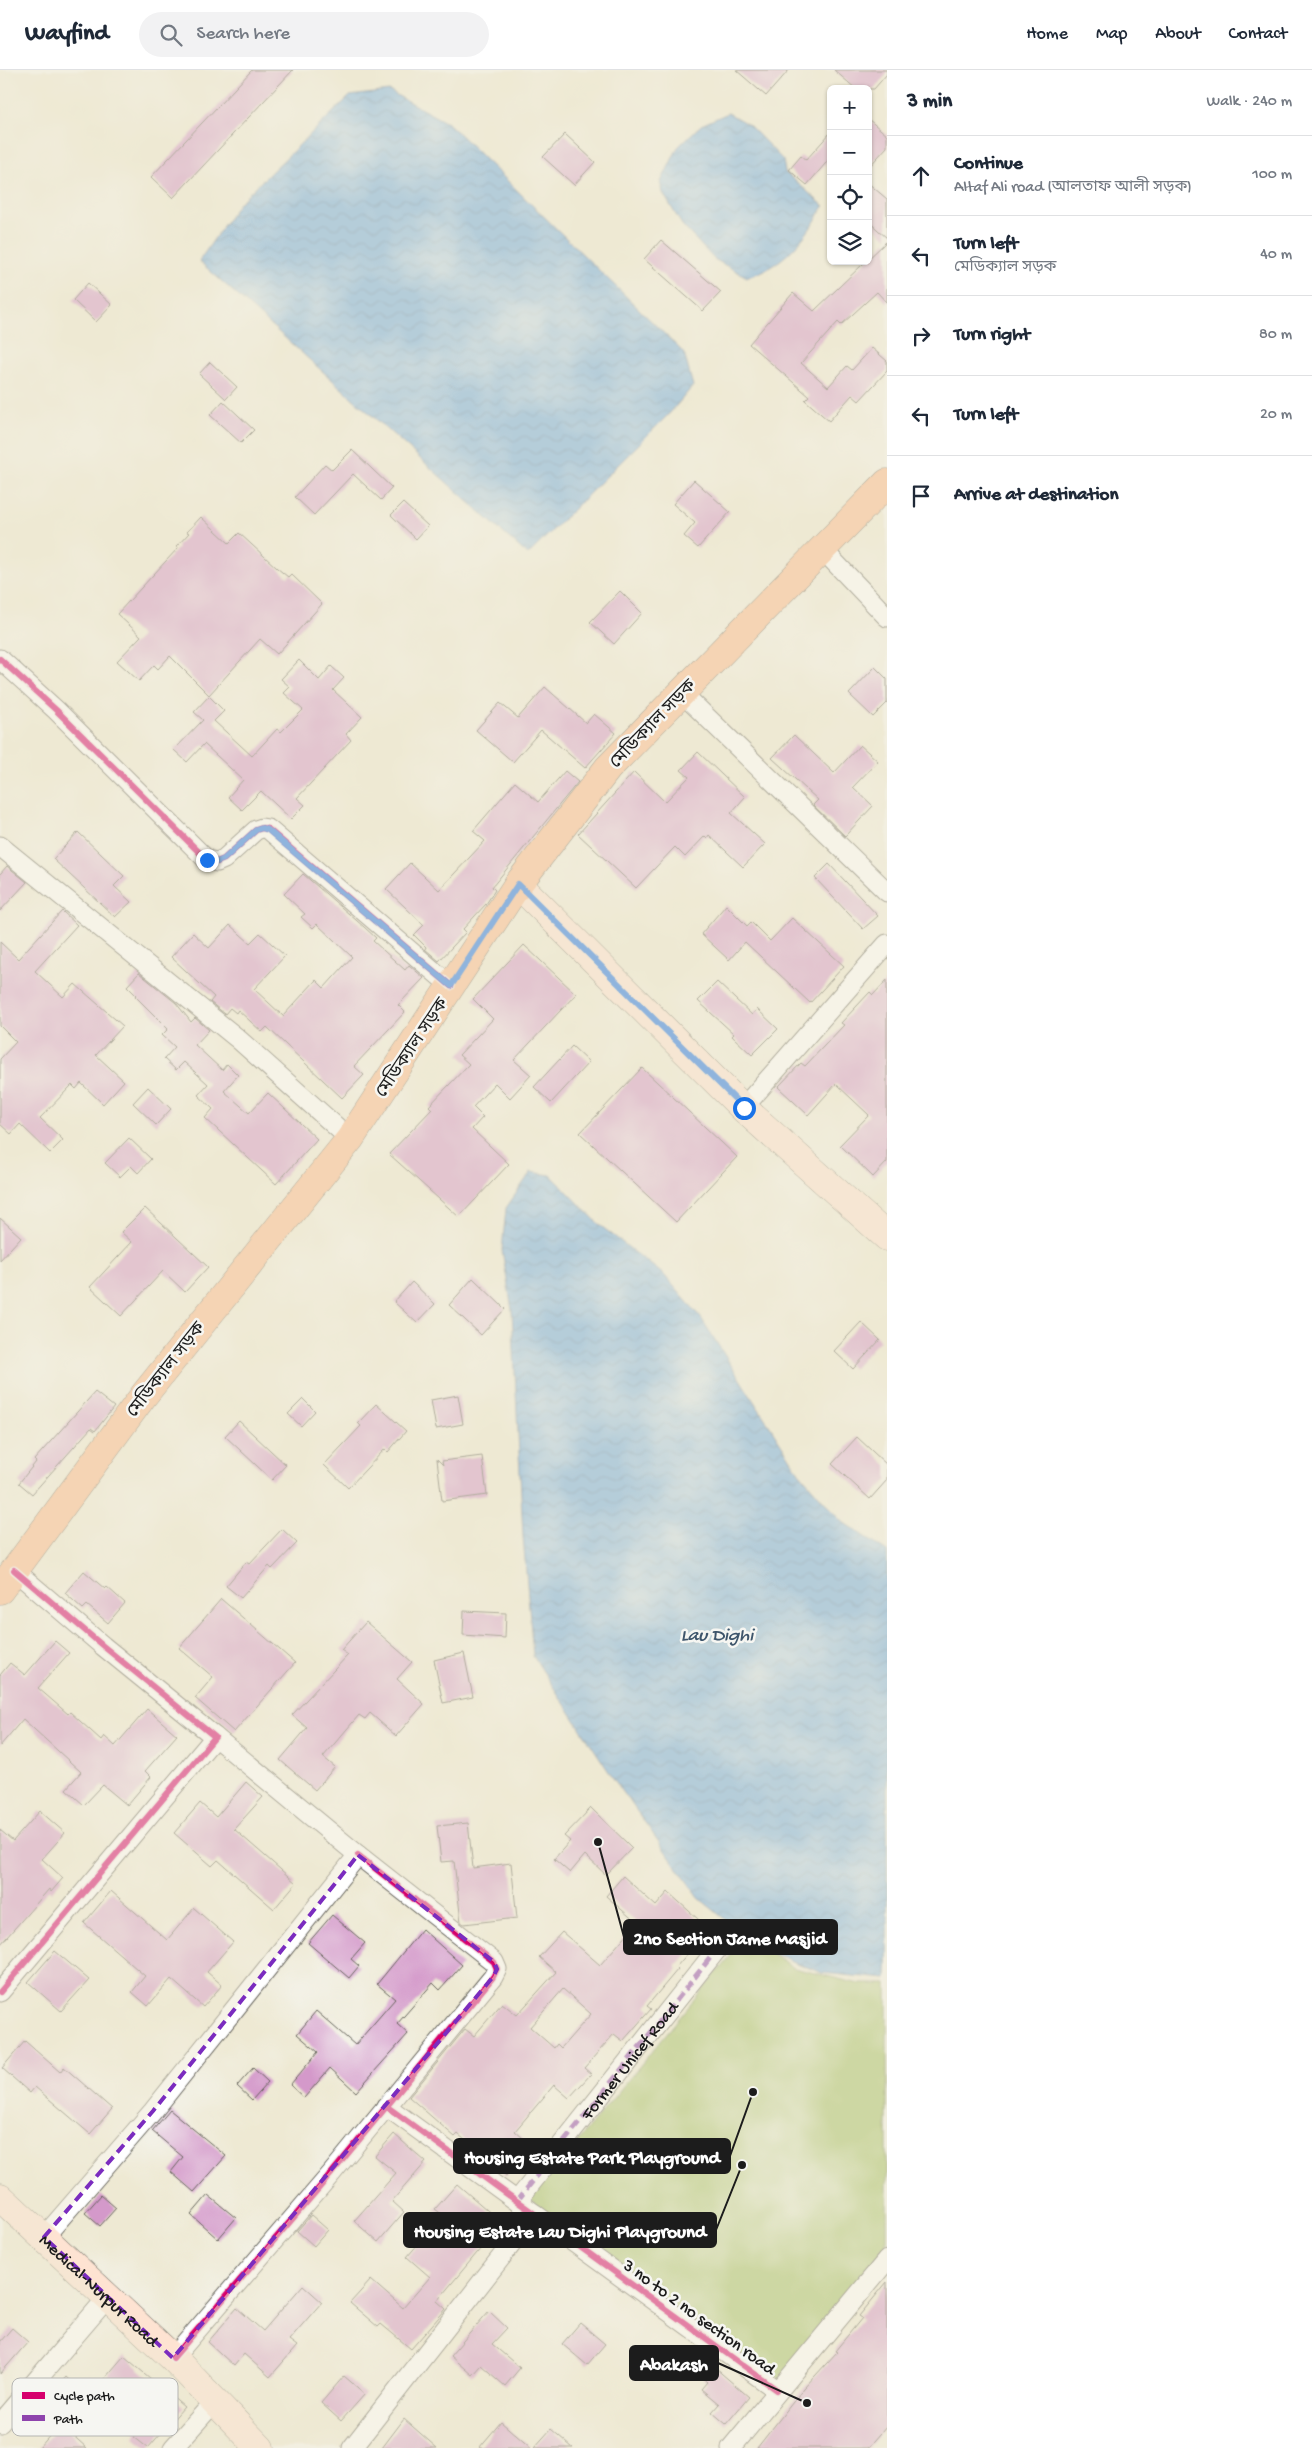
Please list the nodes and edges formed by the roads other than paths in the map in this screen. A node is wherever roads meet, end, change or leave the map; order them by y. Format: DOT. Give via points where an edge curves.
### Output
graph roads {
  1 [pos="887,483"];
  2 [pos="822,549"];
  3 [pos="887,617"];
  4 [pos="0,659"];
  5 [pos="682,693"];
  6 [pos="0,846"];
  7 [pos="518,884"];
  8 [pos="887,892"];
  9 [pos="886,949"];
  10 [pos="451,986"];
  11 [pos="744,1108"];
  12 [pos="350,1139"];
  13 [pos="887,1236"];
  14 [pos="7,1580"];
  15 [pos="215,1737"];
  16 [pos="358,1855"];
  17 [pos="722,1943"];
  18 [pos="0,1992"];
  19 [pos="386,2106"];
  20 [pos="0,2197"];
  21 [pos="517,2201"];
  22 [pos="535,2214"];
  23 [pos="44,2236"];
  24 [pos="887,2260"];
  25 [pos="107,2298"];
  26 [pos="173,2358"];
  27 [pos="39,2378"];
  28 [pos="777,2390"];
  29 [pos="216,2401"];
  30 [pos="12,2409"];
  31 [pos="0,2423"];
  32 [pos="173,2448"];
  33 [pos="260,2448"];
  34 [pos="352,2448"];
  35 [pos="731,2448"];
  1 -- 2 [label="main road, মেডিক্যাল সড়ক"];
  2 -- 3 [label="street"];
  2 -- 5 [label="main road, মেডিক্যাল সড়ক"];
  4 -- 10 [label="street" via="207,860 217,862 224,859 256,830 268,830"];
  5 -- 7 [label="main road, মেডিক্যাল সড়ক" via="608,768"];
  5 -- 8 [label="street"];
  6 -- 12 [label="street" via="237,1038"];
  7 -- 10 [label="main road, মেডিক্যাল সড়ক"];
  7 -- 11 [label="main road"];
  9 -- 11 [label="street"];
  10 -- 12 [label="main road, মেডিক্যাল সড়ক"];
  11 -- 13 [label="main road"];
  12 -- 14 [label="main road, মেডিক্যাল সড়ক" via="144,1395"];
  14 -- 15 [label="street" via="103,1646"];
  15 -- 16 [label="street"];
  15 -- 18 [label="street"];
  16 -- 19 [label="street" via="494,1962 497,1969"];
  16 -- 23 [label="street" via="153,2112"];
  17 -- 21 [label="street, Former Unicef Road"];
  19 -- 21 [label="street, 3 no to 2 no section road"];
  19 -- 26 [label="street"];
  20 -- 23 [label="main road, Medical-Nurpur Road"];
  21 -- 22 [label="street, 3 no to 2 no section road"];
  22 -- 28 [label="street, 3 no to 2 no section road"];
  22 -- 34 [label="street"];
  23 -- 25 [label="main road, Medical-Nurpur Road"];
  24 -- 28 [label="street"];
  25 -- 26 [label="main road, Medical-Nurpur Road"];
  25 -- 27 [label="street"];
  26 -- 29 [label="main road, Medical-Nurpur Road"];
  28 -- 35 [label="street"];
  29 -- 32 [label="street"];
  29 -- 33 [label="main road, Medical-Nurpur Road"];
  30 -- 31 [label="street"];
}
